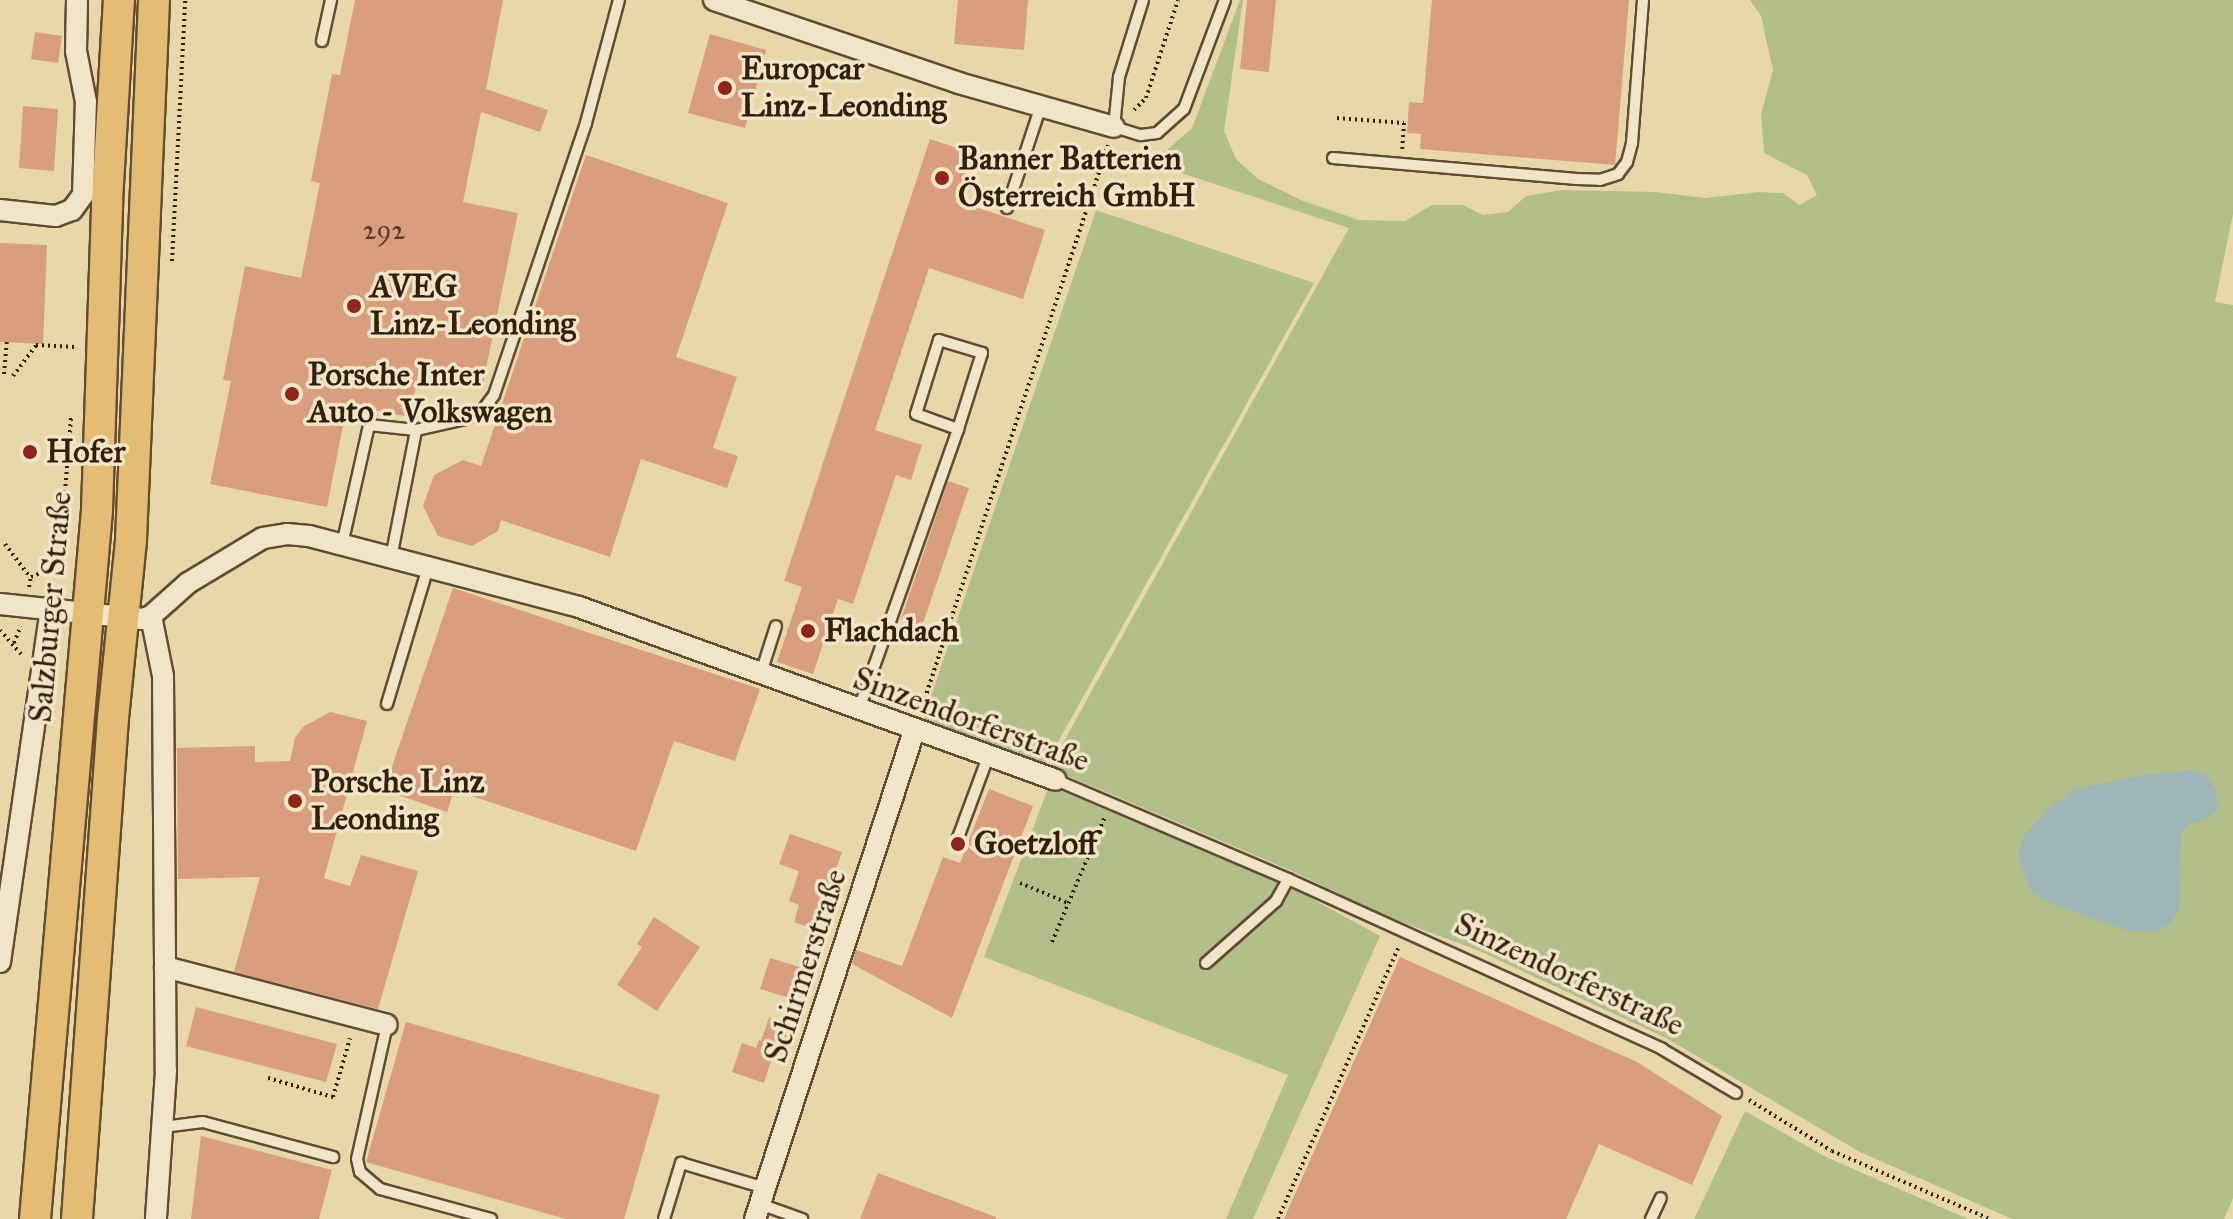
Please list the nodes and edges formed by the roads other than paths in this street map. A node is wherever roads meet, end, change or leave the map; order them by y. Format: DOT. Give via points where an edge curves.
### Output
graph roads {
  1 [pos="77,0"];
  2 [pos="119,0"];
  3 [pos="154,0"];
  4 [pos="331,0"];
  5 [pos="619,0"];
  6 [pos="714,0"];
  7 [pos="1143,0"];
  8 [pos="1225,0"];
  9 [pos="1643,0"];
  10 [pos="322,41"];
  11 [pos="1041,106"];
  12 [pos="1114,127"];
  13 [pos="1333,158"];
  14 [pos="1007,208"];
  15 [pos="0,210"];
  16 [pos="958,429"];
  17 [pos="416,430"];
  18 [pos="342,545"];
  19 [pos="391,558"];
  20 [pos="428,567"];
  21 [pos="0,604"];
  22 [pos="51,610"];
  23 [pos="87,614"];
  24 [pos="137,617"];
  25 [pos="776,626"];
  26 [pos="760,674"];
  27 [pos="387,704"];
  28 [pos="859,711"];
  29 [pos="914,731"];
  30 [pos="988,757"];
  31 [pos="1056,780"];
  32 [pos="956,843"];
  33 [pos="7,866"];
  34 [pos="1288,879"];
  35 [pos="0,962"];
  36 [pos="1206,963"];
  37 [pos="165,967"];
  38 [pos="387,1025"];
  39 [pos="1736,1093"];
  40 [pos="163,1127"];
  41 [pos="333,1157"];
  42 [pos="1661,1198"];
  43 [pos="760,1204"];
  44 [pos="35,1219"];
  45 [pos="77,1219"];
  46 [pos="156,1219"];
  47 [pos="491,1219"];
  48 [pos="664,1219"];
  49 [pos="802,1219"];
  50 [pos="1651,1219"];
  1 -- 15 [label="street" via="76,51 86,102 83,195 72,210 56,216"];
  2 -- 23 [label="main road, Salzburger Straße" via="97,510"];
  3 -- 24 [label="main road"];
  4 -- 10 [label="lane"];
  5 -- 17 [label="lane" via="586,123 494,395 482,411 465,419"];
  6 -- 11 [label="street"];
  7 -- 12 [label="lane" via="1119,77"];
  8 -- 12 [label="lane" via="1184,109 1157,133 1141,135"];
  9 -- 13 [label="lane" via="1632,143 1618,174 1577,179"];
  11 -- 12 [label="street"];
  11 -- 14 [label="lane"];
  16 -- 16 [label="lane" via="916,414 939,340 982,353"];
  16 -- 28 [label="lane"];
  17 -- 18 [label="lane" via="369,425"];
  17 -- 19 [label="lane"];
  18 -- 19 [label="street, Sinzendorferstraße"];
  18 -- 24 [label="street, Sinzendorferstraße" via="287,534 263,538"];
  19 -- 20 [label="street, Sinzendorferstraße"];
  20 -- 26 [label="street, Sinzendorferstraße" via="579,607"];
  20 -- 27 [label="lane"];
  21 -- 22 [label="street"];
  22 -- 23 [label="street"];
  22 -- 33 [label="street, Salzburger Straße"];
  23 -- 24 [label="street"];
  23 -- 44 [label="main road, Salzburger Straße"];
  24 -- 37 [label="street" via="163,676"];
  24 -- 45 [label="main road"];
  25 -- 26 [label="lane"];
  26 -- 28 [label="street, Sinzendorferstraße"];
  28 -- 29 [label="street, Sinzendorferstraße"];
  29 -- 30 [label="street, Sinzendorferstraße"];
  29 -- 43 [label="street, Schirmerstraße"];
  30 -- 31 [label="street, Sinzendorferstraße"];
  30 -- 32 [label="lane"];
  31 -- 34 [label="lane, Sinzendorferstraße"];
  33 -- 35 [label="street, Salzburger Straße"];
  34 -- 36 [label="lane" via="1276,901"];
  34 -- 39 [label="lane, Sinzendorferstraße" via="1662,1049"];
  37 -- 38 [label="street"];
  37 -- 40 [label="street"];
  38 -- 47 [label="lane" via="357,1159 360,1172 380,1189"];
  40 -- 41 [label="lane" via="203,1122"];
  40 -- 46 [label="street"];
  42 -- 50 [label="lane"];
  43 -- 48 [label="lane" via="681,1163"];
  43 -- 49 [label="lane"];
}
